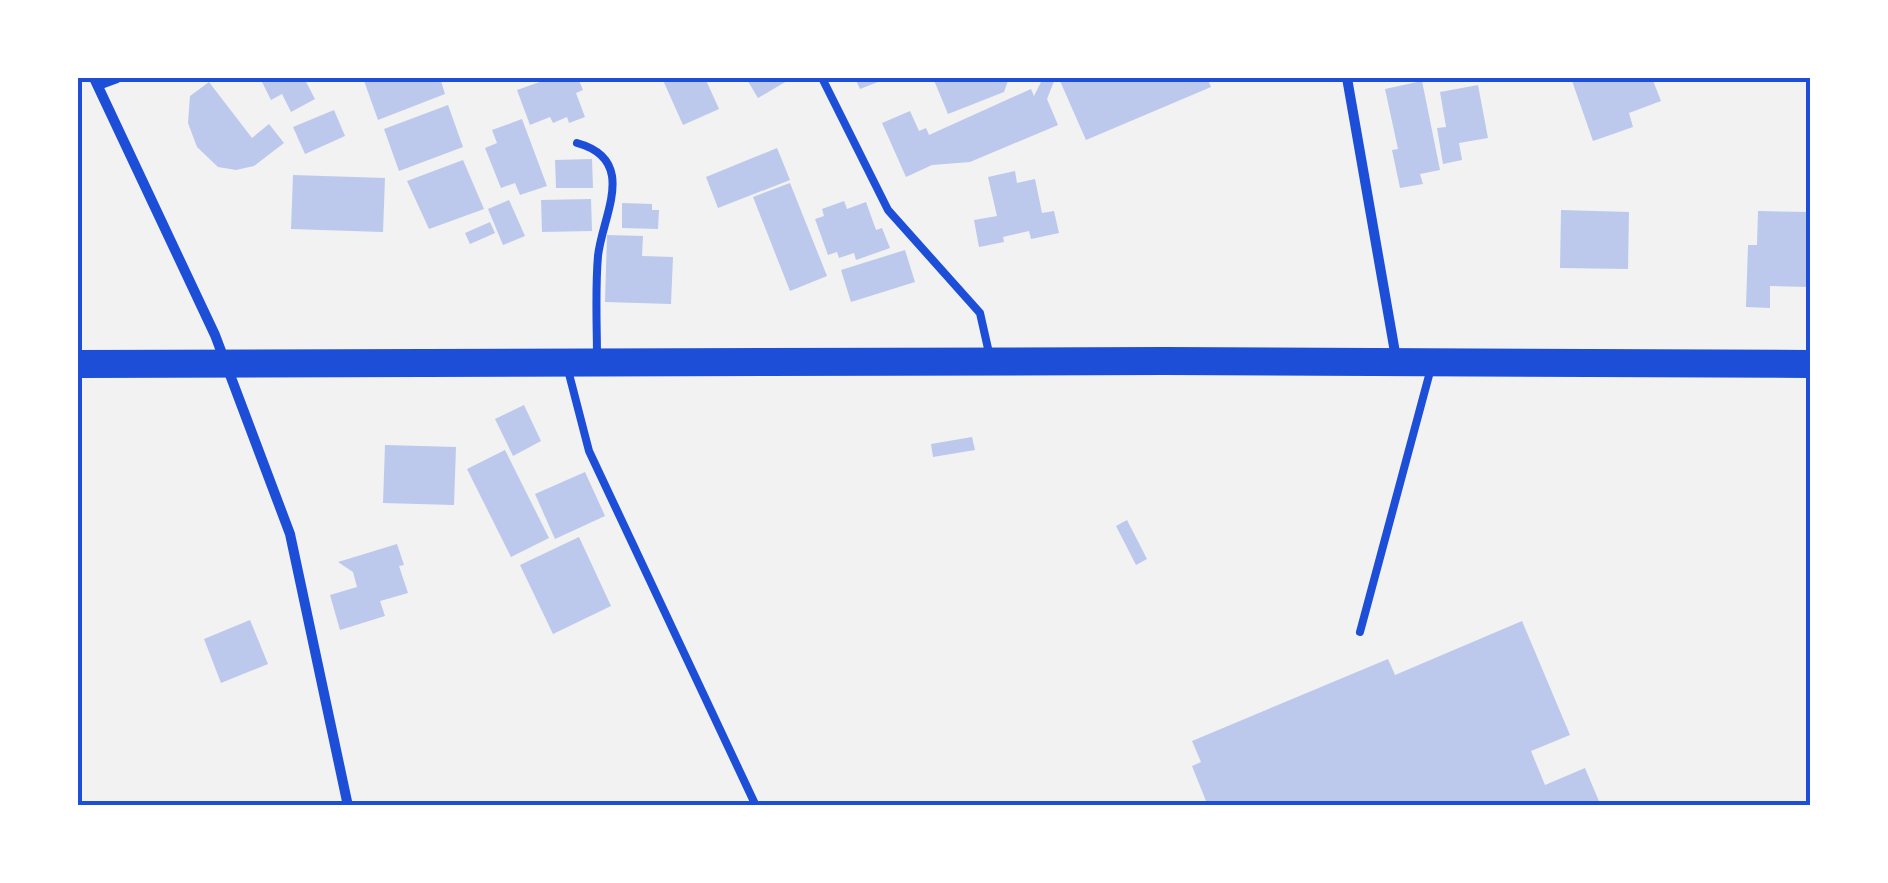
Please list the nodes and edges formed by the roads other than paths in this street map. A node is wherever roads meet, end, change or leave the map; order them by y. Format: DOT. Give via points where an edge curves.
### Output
graph roads {
  1 [pos="116,78"];
  2 [pos="822,78"];
  3 [pos="1348,78"];
  4 [pos="96,81"];
  5 [pos="577,143"];
  6 [pos="597,363"];
  7 [pos="991,363"];
  8 [pos="78,364"];
  9 [pos="224,364"];
  10 [pos="567,364"];
  11 [pos="1398,364"];
  12 [pos="1432,364"];
  13 [pos="1810,364"];
  14 [pos="1360,632"];
  15 [pos="348,806"];
  16 [pos="756,806"];
  1 -- 4 [label="street"];
  2 -- 7 [label="lane" via="888,210 980,313"];
  3 -- 11 [label="street"];
  4 -- 9 [label="street"];
  5 -- 6 [label="lane" via="602,154 614,188 598,260"];
  6 -- 7 [label="highway"];
  6 -- 10 [label="highway"];
  7 -- 11 [label="highway"];
  8 -- 9 [label="highway"];
  9 -- 10 [label="highway"];
  9 -- 15 [label="street" via="290,534"];
  10 -- 16 [label="lane" via="589,451"];
  11 -- 12 [label="highway"];
  12 -- 13 [label="highway"];
  12 -- 14 [label="lane"];
}
